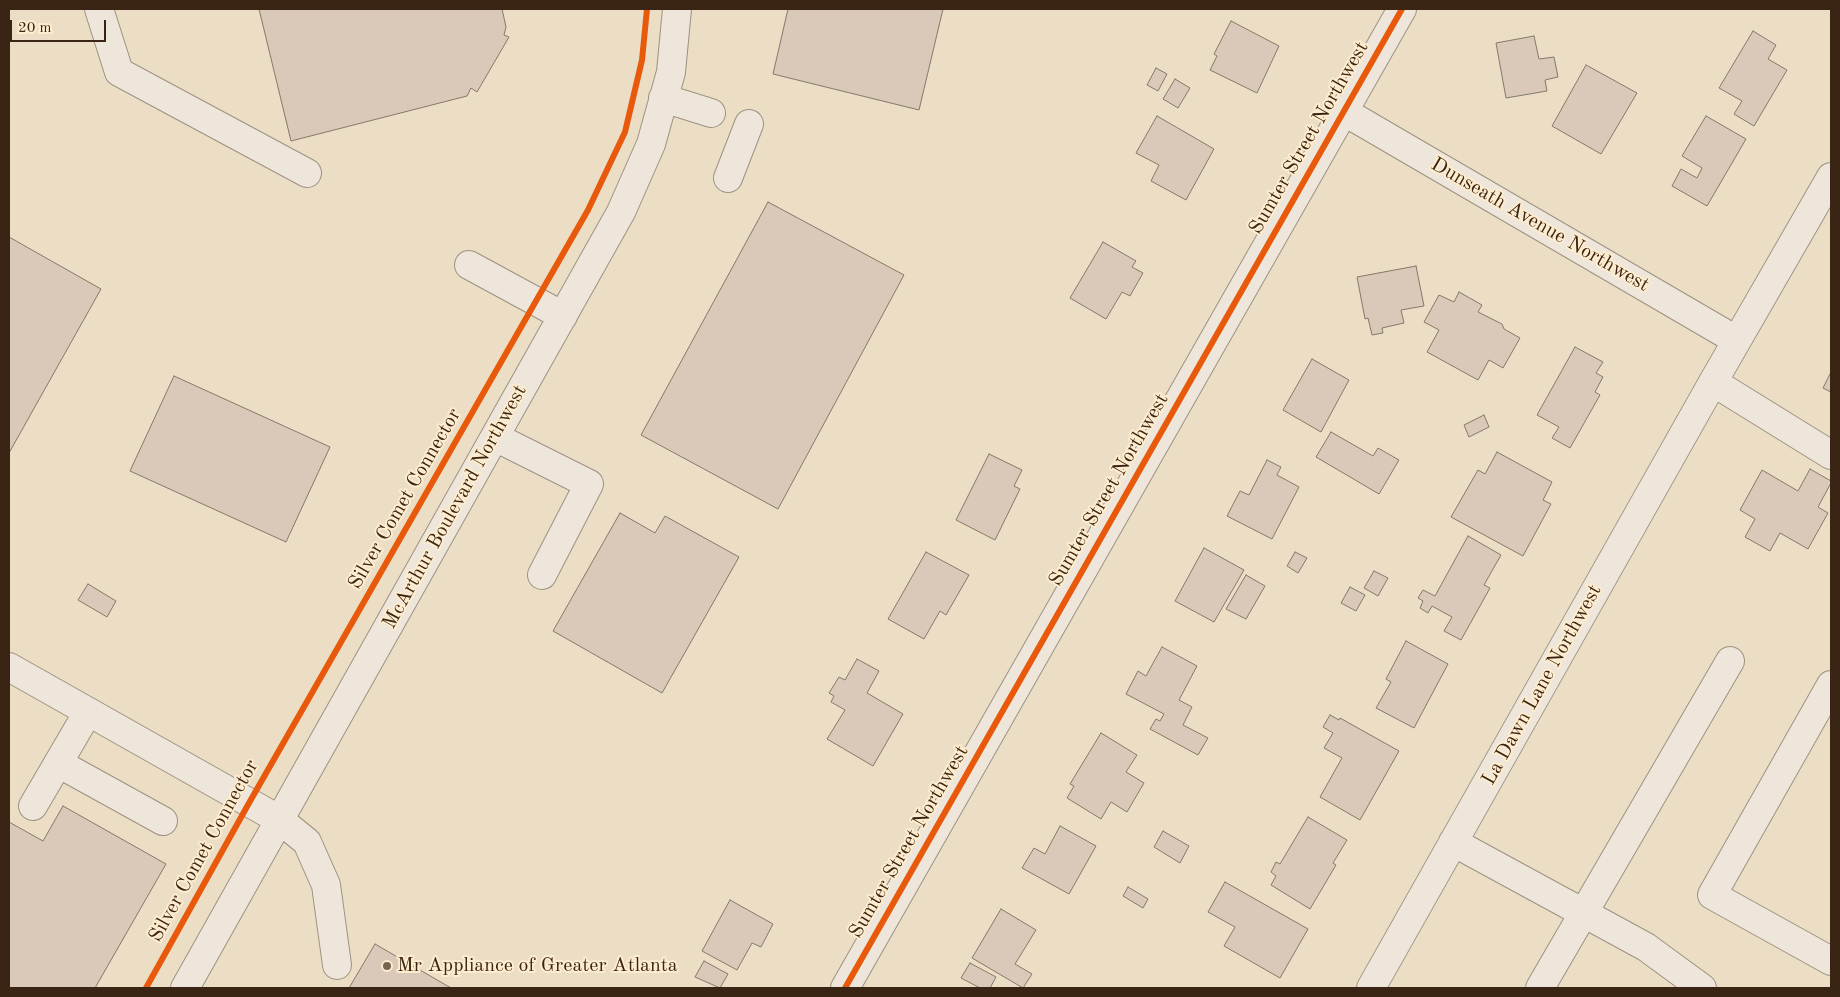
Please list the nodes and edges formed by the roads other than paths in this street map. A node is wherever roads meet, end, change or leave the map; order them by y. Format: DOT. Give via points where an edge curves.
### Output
graph roads {
  1 [pos="99,9"];
  2 [pos="677,9"];
  3 [pos="1402,9"];
  4 [pos="663,98"];
  5 [pos="1343,111"];
  6 [pos="711,113"];
  7 [pos="749,124"];
  8 [pos="307,173"];
  9 [pos="1831,176"];
  10 [pos="728,178"];
  11 [pos="470,265"];
  12 [pos="563,316"];
  13 [pos="1736,340"];
  14 [pos="1713,382"];
  15 [pos="495,437"];
  16 [pos="1831,455"];
  17 [pos="542,575"];
  18 [pos="1730,661"];
  19 [pos="9,667"];
  20 [pos="1831,685"];
  21 [pos="88,712"];
  22 [pos="58,763"];
  23 [pos="33,806"];
  24 [pos="280,820"];
  25 [pos="163,821"];
  26 [pos="1453,842"];
  27 [pos="1584,913"];
  28 [pos="1831,961"];
  29 [pos="336,965"];
  30 [pos="185,988"];
  31 [pos="845,988"];
  32 [pos="1371,988"];
  33 [pos="1540,988"];
  34 [pos="1702,988"];
  1 -- 8 [label="street" via="119,72"];
  2 -- 4 [label="street, McArthur Boulevard Northwest" via="671,72"];
  3 -- 5 [label="street, Sumter Street Northwest"];
  4 -- 6 [label="street"];
  4 -- 12 [label="street, McArthur Boulevard Northwest" via="651,144 621,212"];
  5 -- 13 [label="street, Dunseath Avenue Northwest"];
  5 -- 31 [label="street, Sumter Street Northwest"];
  7 -- 10 [label="street"];
  9 -- 13 [label="street"];
  11 -- 12 [label="street"];
  12 -- 15 [label="street, McArthur Boulevard Northwest"];
  13 -- 14 [label="street, La Dawn Lane Northwest"];
  14 -- 16 [label="street"];
  14 -- 26 [label="street, La Dawn Lane Northwest"];
  15 -- 17 [label="street" via="589,484"];
  15 -- 24 [label="street, McArthur Boulevard Northwest"];
  18 -- 27 [label="street"];
  19 -- 21 [label="street"];
  20 -- 28 [label="street" via="1712,895"];
  21 -- 22 [label="street"];
  21 -- 24 [label="street"];
  22 -- 23 [label="street"];
  22 -- 25 [label="street"];
  24 -- 29 [label="street" via="307,842 326,885"];
  24 -- 30 [label="street, McArthur Boulevard Northwest"];
  26 -- 27 [label="street"];
  26 -- 32 [label="street, La Dawn Lane Northwest"];
  27 -- 33 [label="street"];
  27 -- 34 [label="street" via="1646,947"];
}
